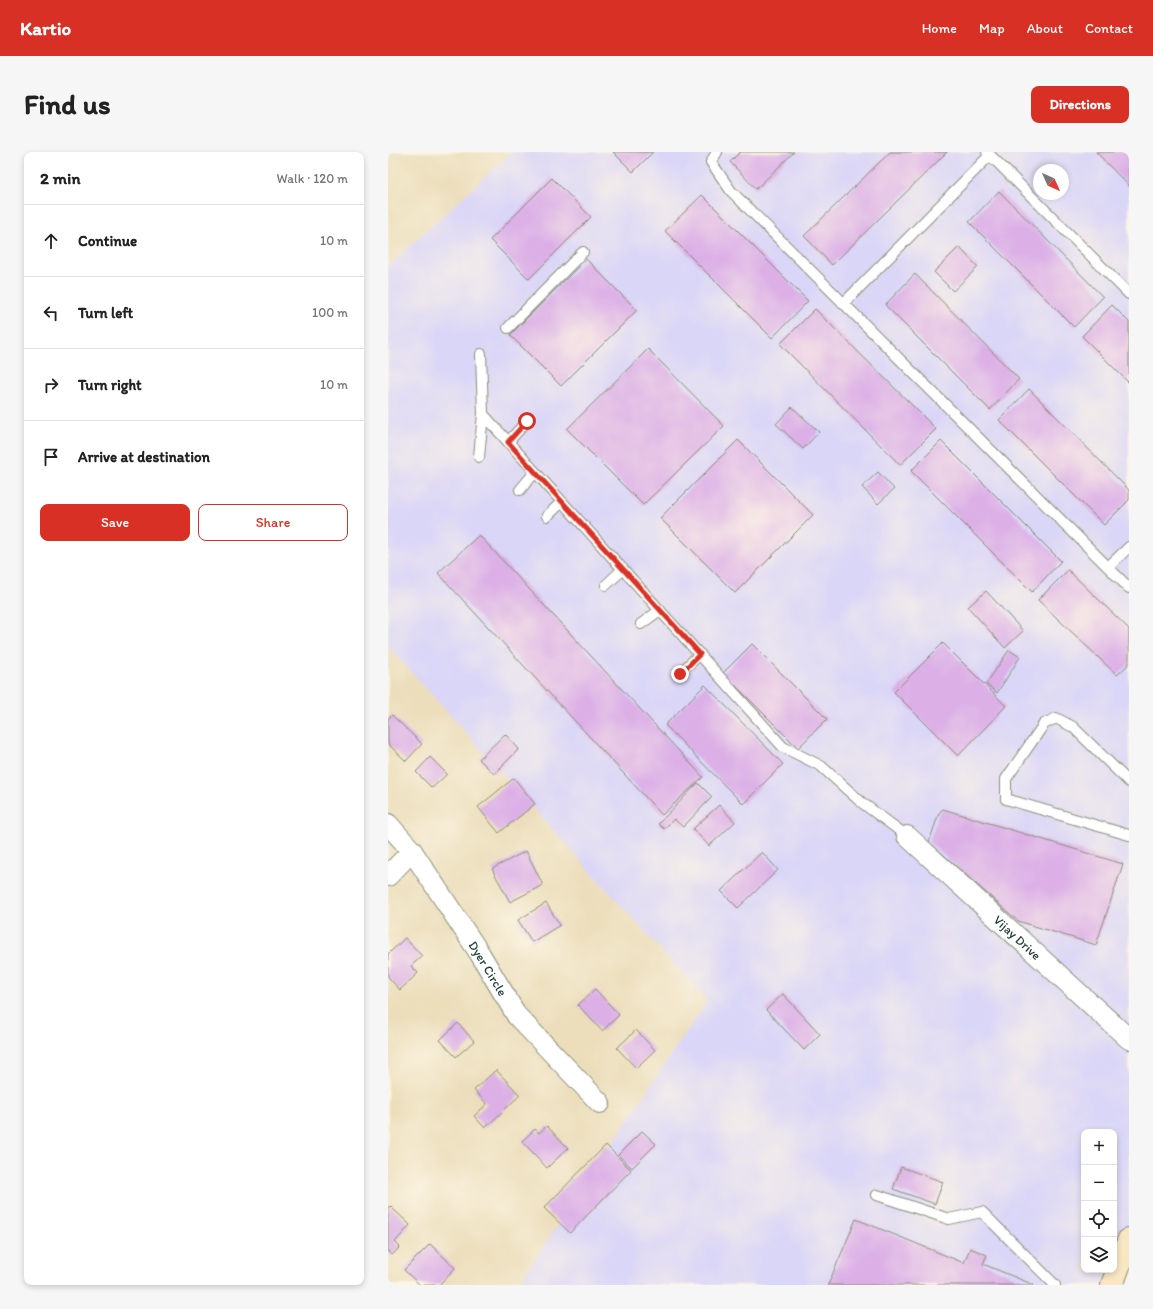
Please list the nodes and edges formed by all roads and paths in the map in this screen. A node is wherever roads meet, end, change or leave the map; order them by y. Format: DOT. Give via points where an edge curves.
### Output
graph roads {
  1 [pos="717,152"];
  2 [pos="989,154"];
  3 [pos="584,252"];
  4 [pos="1129,294"];
  5 [pos="843,304"];
  6 [pos="508,328"];
  7 [pos="481,354"];
  8 [pos="483,414"];
  9 [pos="527,421"];
  10 [pos="508,442"];
  11 [pos="479,457"];
  12 [pos="535,472"];
  13 [pos="520,490"];
  14 [pos="562,502"];
  15 [pos="547,516"];
  16 [pos="1129,547"];
  17 [pos="1109,566"];
  18 [pos="623,569"];
  19 [pos="606,585"];
  20 [pos="1129,588"];
  21 [pos="660,610"];
  22 [pos="641,624"];
  23 [pos="700,654"];
  24 [pos="680,674"];
  25 [pos="1129,782"];
  26 [pos="388,824"];
  27 [pos="1129,835"];
  28 [pos="907,836"];
  29 [pos="412,851"];
  30 [pos="388,876"];
  31 [pos="1129,1039"];
  32 [pos="600,1103"];
  33 [pos="877,1195"];
  34 [pos="1129,1239"];
  35 [pos="1055,1285"];
  36 [pos="1112,1285"];
  1 -- 5 [label="lane" via="711,162 730,191"];
  2 -- 4 [label="lane"];
  2 -- 5 [label="lane"];
  3 -- 6 [label="lane"];
  5 -- 17 [label="lane"];
  7 -- 8 [label="lane"];
  8 -- 10 [label="lane"];
  8 -- 11 [label="lane"];
  9 -- 10 [label="lane"];
  10 -- 12 [label="lane"];
  12 -- 13 [label="lane"];
  12 -- 14 [label="lane"];
  14 -- 15 [label="lane"];
  14 -- 18 [label="lane"];
  16 -- 17 [label="lane"];
  17 -- 20 [label="lane"];
  18 -- 19 [label="lane"];
  18 -- 21 [label="lane"];
  21 -- 22 [label="lane"];
  21 -- 23 [label="lane"];
  23 -- 24 [label="lane"];
  23 -- 28 [label="lane" via="783,746 821,766 861,802"];
  25 -- 27 [label="lane" via="1073,726 1056,718 1044,724 1006,779 1006,799"];
  26 -- 29 [label="street, Dyer Circle"];
  28 -- 31 [label="street, Vijay Drive"];
  29 -- 30 [label="street"];
  29 -- 32 [label="street, Dyer Circle" via="480,954 517,1016"];
  33 -- 35 [label="lane" via="949,1219 982,1212"];
  34 -- 36 [label="street"];
}
